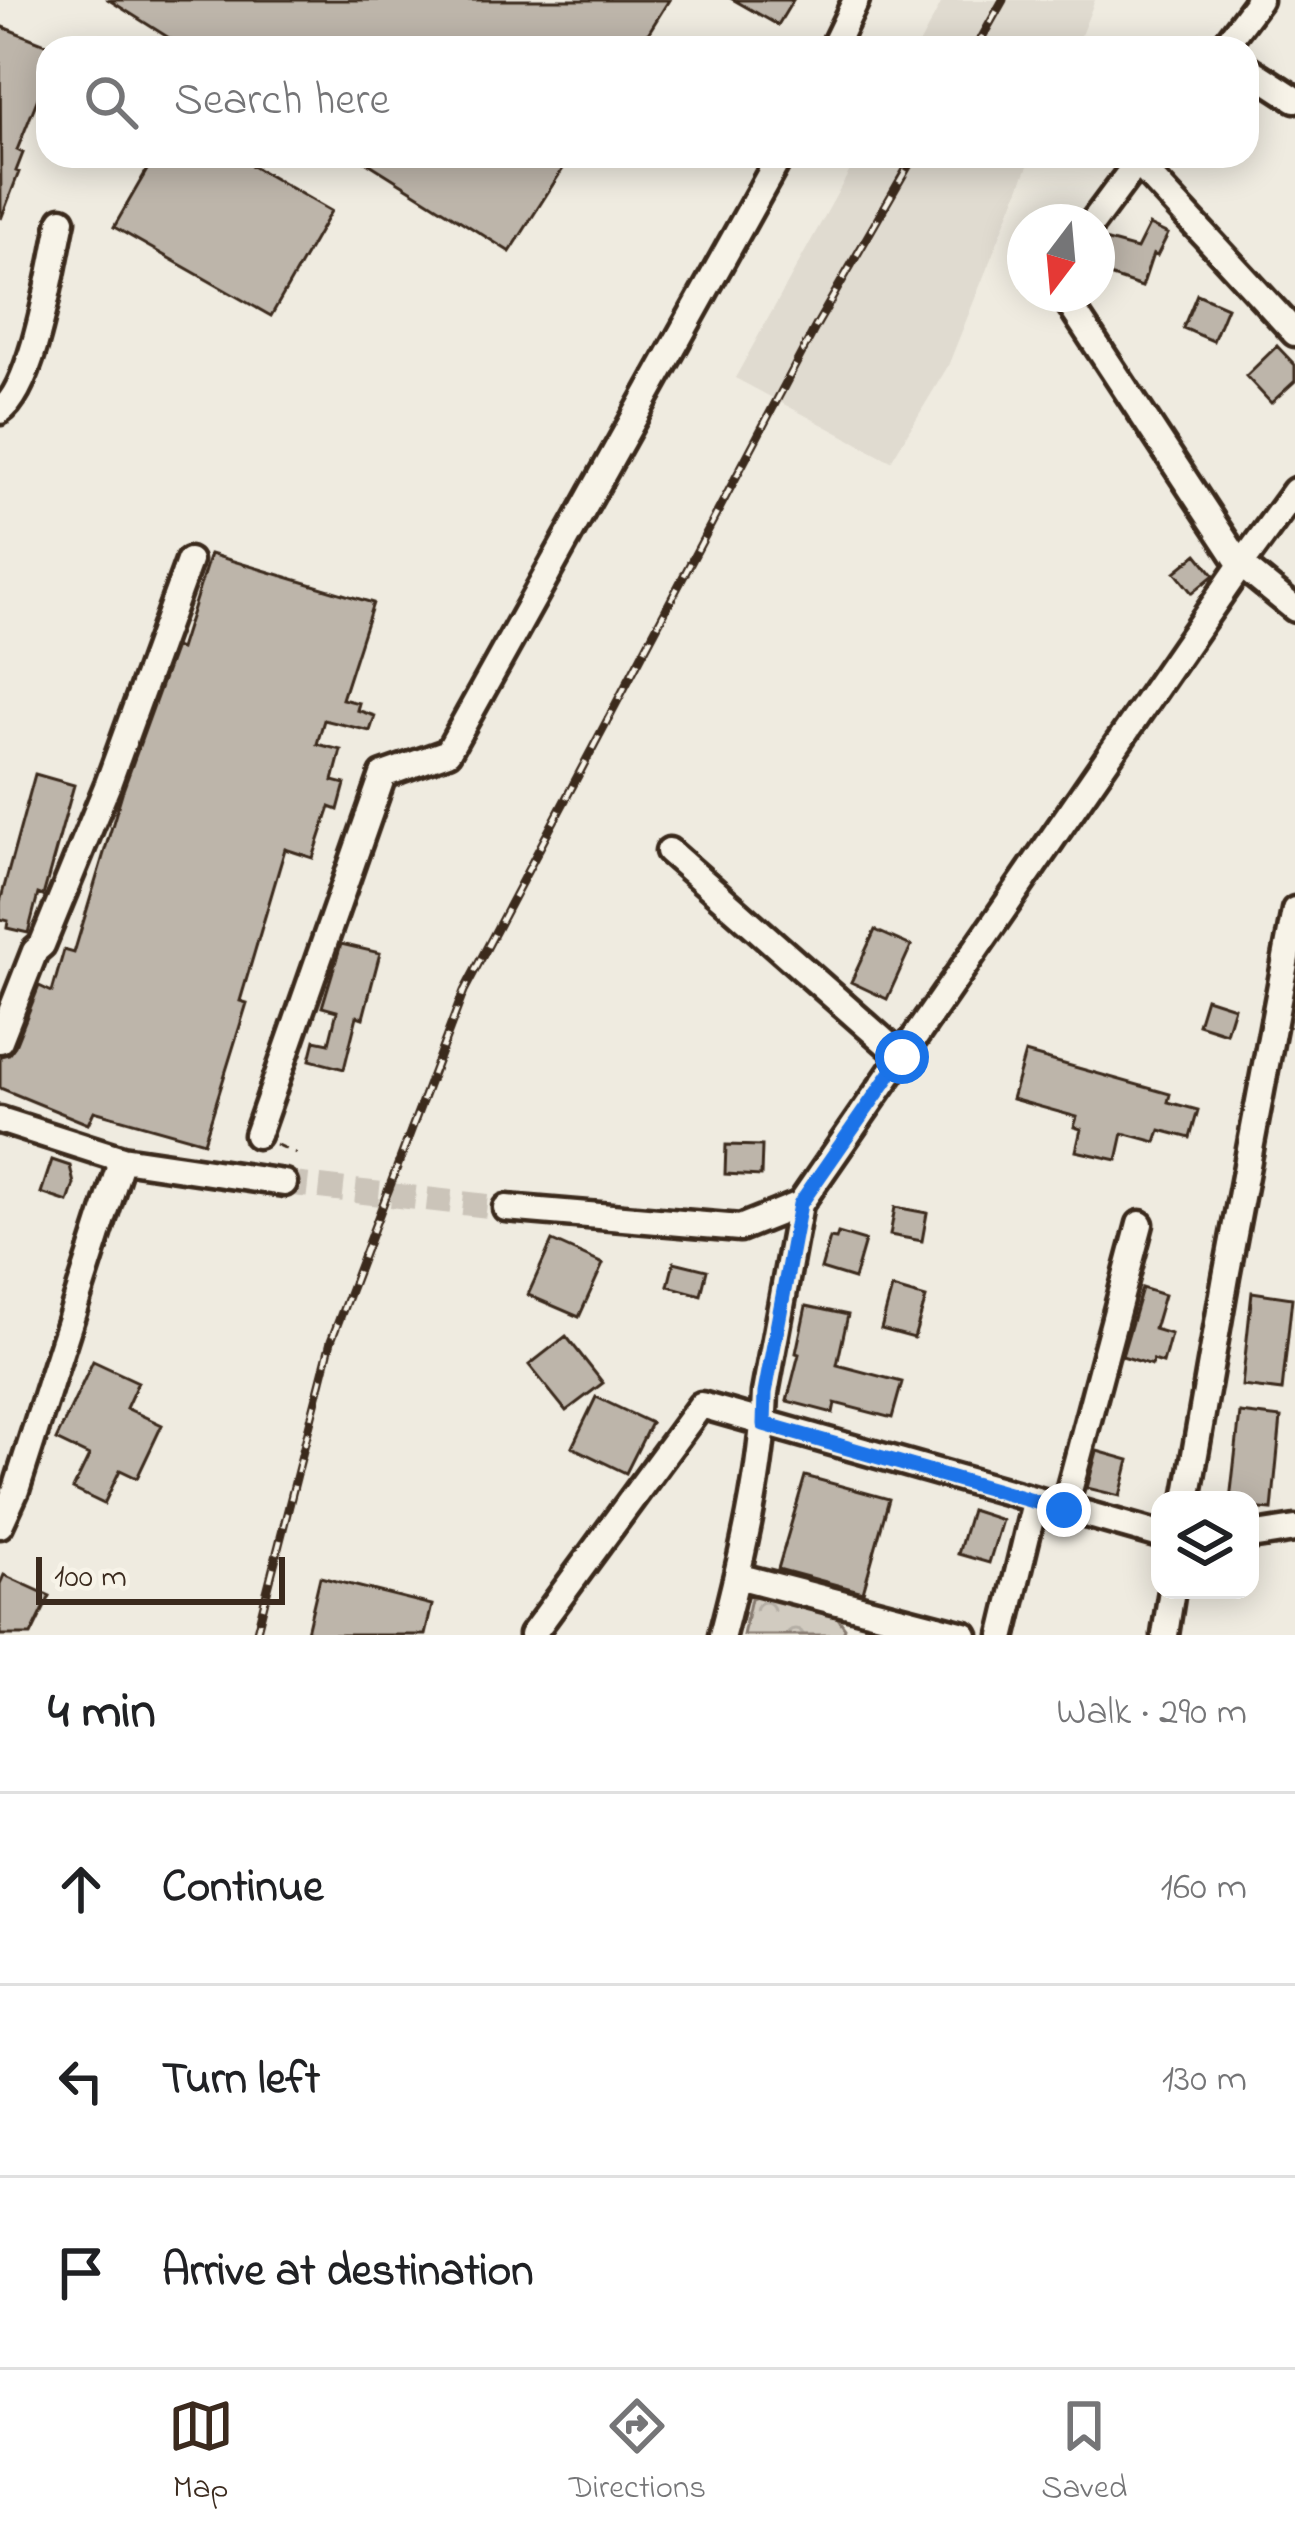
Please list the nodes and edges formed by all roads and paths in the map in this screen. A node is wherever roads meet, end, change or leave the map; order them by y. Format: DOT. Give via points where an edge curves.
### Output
graph roads {
  1 [pos="856,0"];
  2 [pos="1259,0"];
  3 [pos="838,36"];
  4 [pos="1232,36"];
  5 [pos="1259,76"];
  6 [pos="1295,99"];
  7 [pos="773,168"];
  8 [pos="1133,168"];
  9 [pos="1148,168"];
  10 [pos="1106,204"];
  11 [pos="62,220"];
  12 [pos="1075,312"];
  13 [pos="1295,334"];
  14 [pos="0,411"];
  15 [pos="1295,491"];
  16 [pos="189,562"];
  17 [pos="1241,566"];
  18 [pos="1295,609"];
  19 [pos="669,851"];
  20 [pos="1295,910"];
  21 [pos="0,1040"];
  22 [pos="902,1057"];
  23 [pos="0,1120"];
  24 [pos="257,1136"];
  25 [pos="296,1154"];
  26 [pos="122,1159"];
  27 [pos="284,1183"];
  28 [pos="800,1204"];
  29 [pos="506,1208"];
  30 [pos="1140,1224"];
  31 [pos="764,1424"];
  32 [pos="1189,1491"];
  33 [pos="1035,1502"];
  34 [pos="1064,1510"];
  35 [pos="0,1525"];
  36 [pos="1295,1529"];
  37 [pos="1151,1533"];
  38 [pos="1259,1535"];
  39 [pos="737,1576"];
  40 [pos="1171,1599"];
  41 [pos="860,1607"];
  42 [pos="532,1635"];
  43 [pos="722,1635"];
  44 [pos="853,1635"];
  45 [pos="965,1635"];
  46 [pos="1003,1635"];
  47 [pos="1165,1635"];
  1 -- 3 [label="street"];
  2 -- 4 [label="street"];
  5 -- 6 [label="street"];
  7 -- 24 [label="street" via="448,752 383,775"];
  8 -- 10 [label="street"];
  9 -- 13 [label="street"];
  11 -- 14 [label="street" via="29,364"];
  12 -- 17 [label="street"];
  15 -- 17 [label="street"];
  16 -- 21 [label="street" via="108,784"];
  17 -- 18 [label="street"];
  17 -- 22 [label="street"];
  19 -- 22 [label="street"];
  20 -- 32 [label="street"];
  22 -- 28 [label="street"];
  23 -- 26 [label="street"];
  24 -- 25 [label="path"];
  26 -- 27 [label="street"];
  26 -- 35 [label="street"];
  28 -- 29 [label="street" via="740,1228"];
  28 -- 31 [label="street"];
  30 -- 34 [label="street"];
  31 -- 33 [label="street"];
  31 -- 39 [label="street"];
  31 -- 42 [label="street" via="701,1405"];
  33 -- 34 [label="street"];
  33 -- 46 [label="street"];
  34 -- 37 [label="street"];
  36 -- 38 [label="street"];
  39 -- 41 [label="street"];
  39 -- 43 [label="street"];
  40 -- 47 [label="street"];
  41 -- 44 [label="street"];
  41 -- 45 [label="street"];
}
